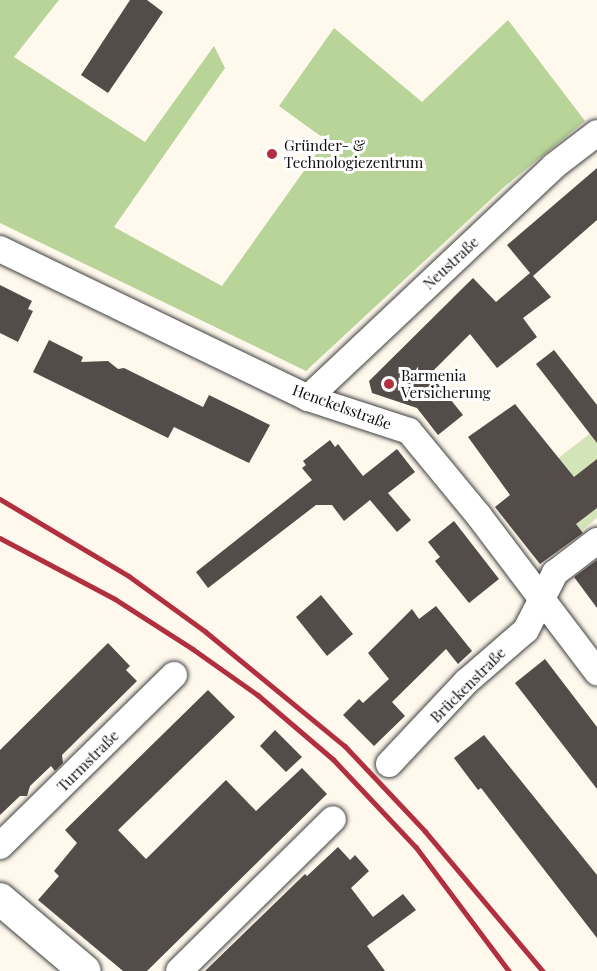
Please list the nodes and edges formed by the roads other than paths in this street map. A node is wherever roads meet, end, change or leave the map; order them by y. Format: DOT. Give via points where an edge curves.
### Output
graph roads {
  1 [pos="597,133"];
  2 [pos="0,249"];
  3 [pos="308,398"];
  4 [pos="597,541"];
  5 [pos="542,603"];
  6 [pos="597,672"];
  7 [pos="174,675"];
  8 [pos="389,764"];
  9 [pos="333,819"];
  10 [pos="0,846"];
  11 [pos="0,899"];
  12 [pos="85,971"];
  13 [pos="179,971"];
  1 -- 3 [label="street, Neustraße" via="525,193"];
  2 -- 3 [label="street, Henckelsstraße"];
  3 -- 5 [label="street, Henckelsstraße" via="415,435"];
  4 -- 5 [label="street, Brückenstraße" via="555,573"];
  5 -- 6 [label="street, Henckelsstraße"];
  5 -- 8 [label="street, Brückenstraße" via="526,630 466,682"];
  7 -- 10 [label="street, Turmstraße"];
  9 -- 13 [label="street"];
  11 -- 12 [label="street"];
}
